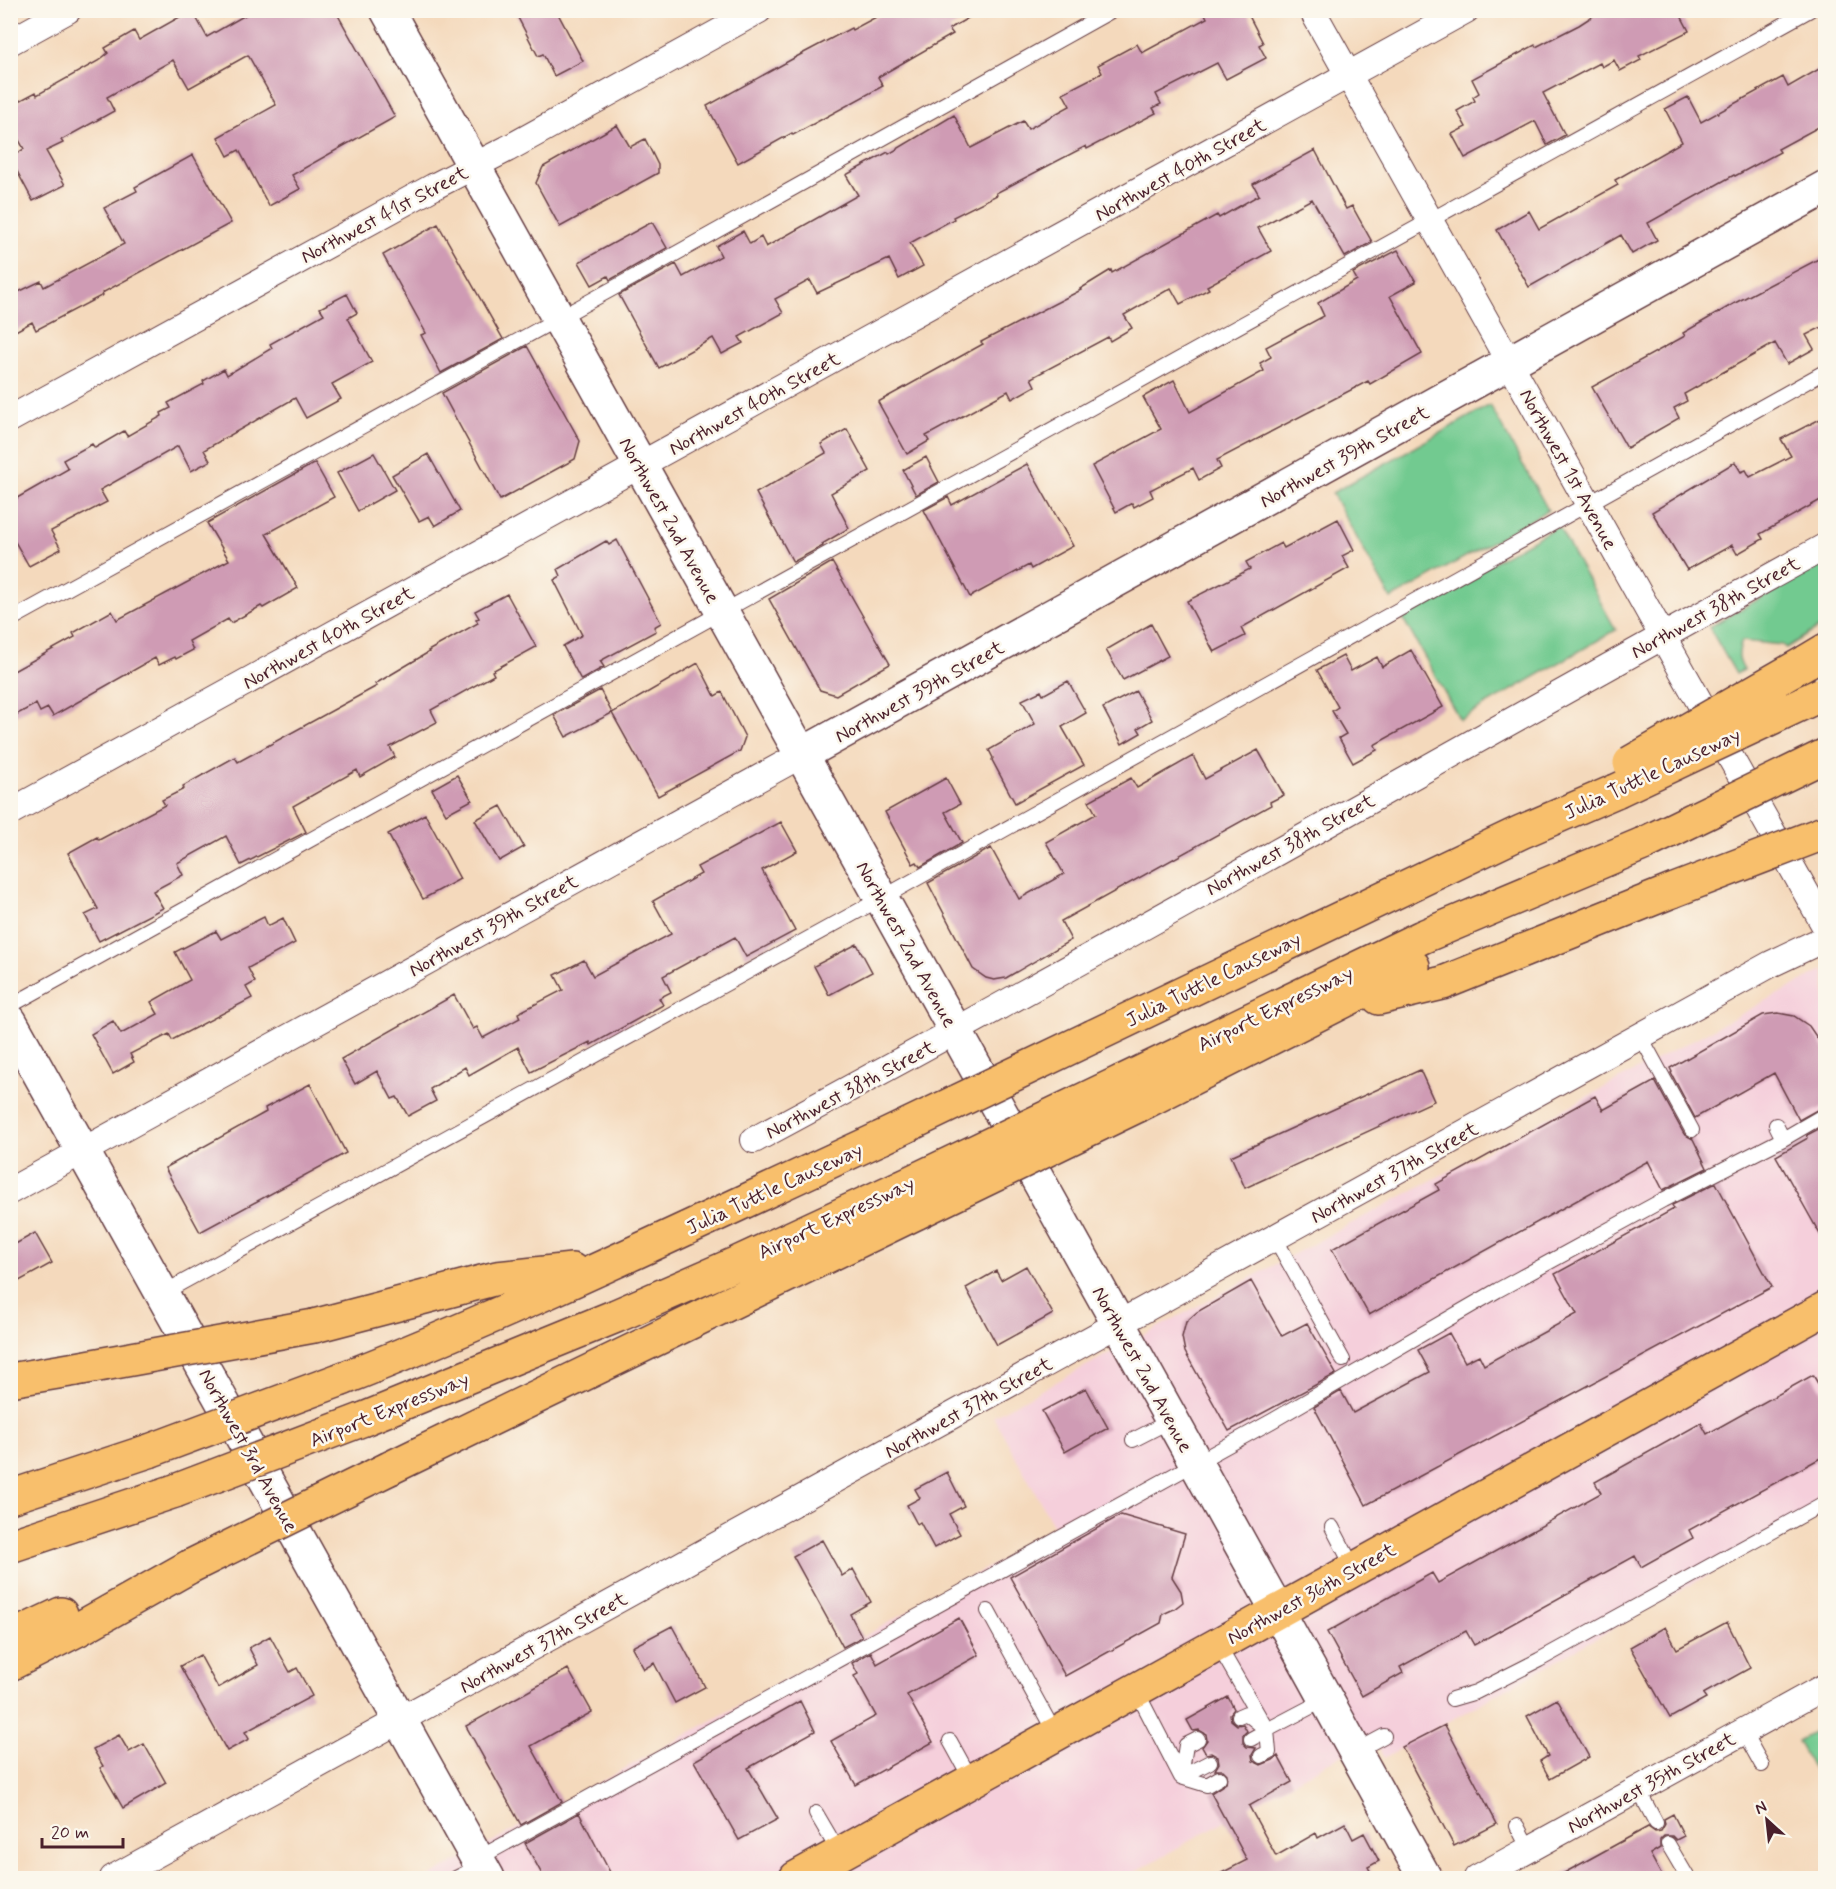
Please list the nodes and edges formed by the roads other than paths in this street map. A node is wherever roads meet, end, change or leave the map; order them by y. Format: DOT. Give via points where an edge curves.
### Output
graph roads {
  1 [pos="68,10"];
  2 [pos="387,10"];
  3 [pos="759,10"];
  4 [pos="1113,10"];
  5 [pos="1312,10"];
  6 [pos="1466,10"];
  7 [pos="1810,10"];
  8 [pos="10,42"];
  9 [pos="1348,76"];
  10 [pos="474,166"];
  11 [pos="1826,188"];
  12 [pos="1429,220"];
  13 [pos="558,317"];
  14 [pos="1510,364"];
  15 [pos="1826,371"];
  16 [pos="10,419"];
  17 [pos="639,465"];
  18 [pos="1587,503"];
  19 [pos="1826,546"];
  20 [pos="721,612"];
  21 [pos="10,620"];
  22 [pos="1661,636"];
  23 [pos="1816,656"];
  24 [pos="1824,693"];
  25 [pos="801,755"];
  26 [pos="1826,755"];
  27 [pos="1613,783"];
  28 [pos="10,812"];
  29 [pos="1826,832"];
  30 [pos="1643,844"];
  31 [pos="882,898"];
  32 [pos="1826,928"];
  33 [pos="1826,938"];
  34 [pos="10,1006"];
  35 [pos="1325,1011"];
  36 [pos="10,1021"];
  37 [pos="955,1032"];
  38 [pos="1641,1037"];
  39 [pos="1131,1093"];
  40 [pos="1826,1114"];
  41 [pos="1776,1125"];
  42 [pos="1692,1130"];
  43 [pos="1783,1139"];
  44 [pos="754,1140"];
  45 [pos="82,1150"];
  46 [pos="10,1191"];
  47 [pos="910,1199"];
  48 [pos="1275,1238"];
  49 [pos="600,1268"];
  50 [pos="163,1293"];
  51 [pos="1826,1308"];
  52 [pos="1118,1324"];
  53 [pos="1343,1360"];
  54 [pos="10,1380"];
  55 [pos="1172,1420"];
  56 [pos="1133,1440"];
  57 [pos="1196,1463"];
  58 [pos="10,1497"];
  59 [pos="1826,1502"];
  60 [pos="1332,1527"];
  61 [pos="10,1546"];
  62 [pos="189,1567"];
  63 [pos="1354,1569"];
  64 [pos="987,1611"];
  65 [pos="1277,1612"];
  66 [pos="10,1638"];
  67 [pos="1218,1645"];
  68 [pos="10,1664"];
  69 [pos="1826,1686"];
  70 [pos="1136,1690"];
  71 [pos="1326,1698"];
  72 [pos="1452,1699"];
  73 [pos="1239,1716"];
  74 [pos="399,1721"];
  75 [pos="1267,1731"];
  76 [pos="1743,1731"];
  77 [pos="1056,1735"];
  78 [pos="1198,1739"];
  79 [pos="1251,1739"];
  80 [pos="950,1741"];
  81 [pos="1261,1756"];
  82 [pos="1210,1761"];
  83 [pos="1762,1765"];
  84 [pos="1182,1777"];
  85 [pos="1219,1778"];
  86 [pos="972,1781"];
  87 [pos="1638,1790"];
  88 [pos="816,1813"];
  89 [pos="1656,1823"];
  90 [pos="1517,1826"];
  91 [pos="1668,1844"];
  92 [pos="1530,1849"];
  93 [pos="840,1854"];
  94 [pos="475,1870"];
  95 [pos="113,1878"];
  96 [pos="796,1878"];
  97 [pos="1425,1878"];
  98 [pos="1477,1878"];
  99 [pos="1688,1878"];
  1 -- 8 [label="street"];
  2 -- 10 [label="street, Northwest 2nd Avenue"];
  3 -- 10 [label="street, Northwest 41st Street"];
  4 -- 13 [label="lane"];
  5 -- 9 [label="street, Northwest 1st Avenue"];
  6 -- 9 [label="street, Northwest 40th Street"];
  7 -- 12 [label="lane"];
  9 -- 12 [label="street, Northwest 1st Avenue"];
  9 -- 17 [label="street, Northwest 40th Street"];
  10 -- 13 [label="street, Northwest 2nd Avenue"];
  10 -- 16 [label="street, Northwest 41st Street"];
  11 -- 14 [label="street, Northwest 39th Street"];
  12 -- 14 [label="street, Northwest 1st Avenue"];
  12 -- 20 [label="lane"];
  13 -- 17 [label="street, Northwest 2nd Avenue"];
  13 -- 21 [label="lane"];
  14 -- 18 [label="street, Northwest 1st Avenue"];
  14 -- 25 [label="street, Northwest 39th Street"];
  15 -- 18 [label="lane"];
  17 -- 20 [label="street, Northwest 2nd Avenue"];
  17 -- 28 [label="street, Northwest 40th Street"];
  18 -- 22 [label="street, Northwest 1st Avenue"];
  18 -- 31 [label="lane"];
  19 -- 22 [label="street, Northwest 38th Street"];
  20 -- 25 [label="street, Northwest 2nd Avenue"];
  20 -- 34 [label="lane"];
  22 -- 32 [label="street, Northwest 1st Avenue"];
  22 -- 37 [label="street, Northwest 38th Street"];
  23 -- 27 [label="main road, bridge"];
  24 -- 27 [label="main road, Julia Tuttle Causeway, bridge"];
  25 -- 31 [label="street, Northwest 2nd Avenue"];
  25 -- 45 [label="street, Northwest 39th Street"];
  26 -- 30 [label="main road, bridge"];
  27 -- 49 [label="main road, Julia Tuttle Causeway, bridge" via="1521,832"];
  29 -- 35 [label="main road, bridge" via="1443,983"];
  30 -- 35 [label="main road"];
  30 -- 39 [label="main road, Airport Expressway" via="1422,937"];
  31 -- 37 [label="street, Northwest 2nd Avenue"];
  31 -- 50 [label="lane"];
  33 -- 38 [label="street, Northwest 37th Street"];
  35 -- 39 [label="main road"];
  36 -- 45 [label="street, Northwest 3rd Avenue"];
  37 -- 44 [label="street, Northwest 38th Street"];
  37 -- 52 [label="street, Northwest 2nd Avenue"];
  38 -- 42 [label="lane"];
  38 -- 48 [label="street, Northwest 37th Street"];
  39 -- 47 [label="main road, bridge"];
  40 -- 43 [label="lane"];
  41 -- 43 [label="lane"];
  43 -- 57 [label="lane" via="1498,1290"];
  45 -- 46 [label="street, Northwest 39th Street"];
  45 -- 50 [label="street, Northwest 3rd Avenue"];
  47 -- 61 [label="main road, Airport Expressway, bridge" via="733,1265 364,1419 176,1491"];
  47 -- 62 [label="main road, bridge" via="390,1468"];
  48 -- 52 [label="street, Northwest 37th Street"];
  48 -- 53 [label="lane"];
  49 -- 54 [label="main road, bridge" via="497,1278 314,1326"];
  49 -- 58 [label="main road, bridge" via="342,1378 149,1451"];
  50 -- 74 [label="street, Northwest 3rd Avenue"];
  51 -- 63 [label="main road, Northwest 36th Street"];
  52 -- 55 [label="street, Northwest 2nd Avenue"];
  52 -- 74 [label="street, Northwest 37th Street"];
  55 -- 56 [label="lane"];
  55 -- 57 [label="street, Northwest 2nd Avenue"];
  57 -- 65 [label="street, Northwest 2nd Avenue"];
  57 -- 94 [label="lane"];
  59 -- 72 [label="lane" via="1539,1660 1476,1692"];
  60 -- 63 [label="lane"];
  62 -- 66 [label="main road" via="67,1610"];
  62 -- 68 [label="main road"];
  63 -- 65 [label="main road, Northwest 36th Street"];
  64 -- 77 [label="lane"];
  65 -- 67 [label="main road, Northwest 36th Street"];
  65 -- 71 [label="street, Northwest 2nd Avenue"];
  67 -- 70 [label="main road, Northwest 36th Street"];
  67 -- 75 [label="lane"];
  69 -- 76 [label="street, Northwest 35th Street"];
  70 -- 77 [label="main road, Northwest 36th Street"];
  70 -- 84 [label="lane"];
  71 -- 75 [label="lane"];
  71 -- 97 [label="street, Northwest 2nd Avenue" via="1370,1744"];
  73 -- 75 [label="lane" via="1246,1713"];
  74 -- 94 [label="street, Northwest 3rd Avenue"];
  74 -- 95 [label="street, Northwest 37th Street"];
  75 -- 79 [label="lane"];
  75 -- 81 [label="lane" via="1269,1752"];
  76 -- 83 [label="lane"];
  76 -- 87 [label="street, Northwest 35th Street"];
  77 -- 86 [label="main road, Northwest 36th Street"];
  78 -- 84 [label="lane" via="1186,1746"];
  80 -- 86 [label="lane"];
  82 -- 84 [label="lane"];
  84 -- 85 [label="lane" via="1207,1785"];
  86 -- 93 [label="main road, Northwest 36th Street"];
  87 -- 89 [label="lane"];
  87 -- 92 [label="street, Northwest 35th Street"];
  88 -- 93 [label="lane"];
  90 -- 92 [label="lane"];
  91 -- 99 [label="lane"];
  92 -- 98 [label="street, Northwest 35th Street"];
  93 -- 96 [label="main road, Northwest 36th Street"];
}
